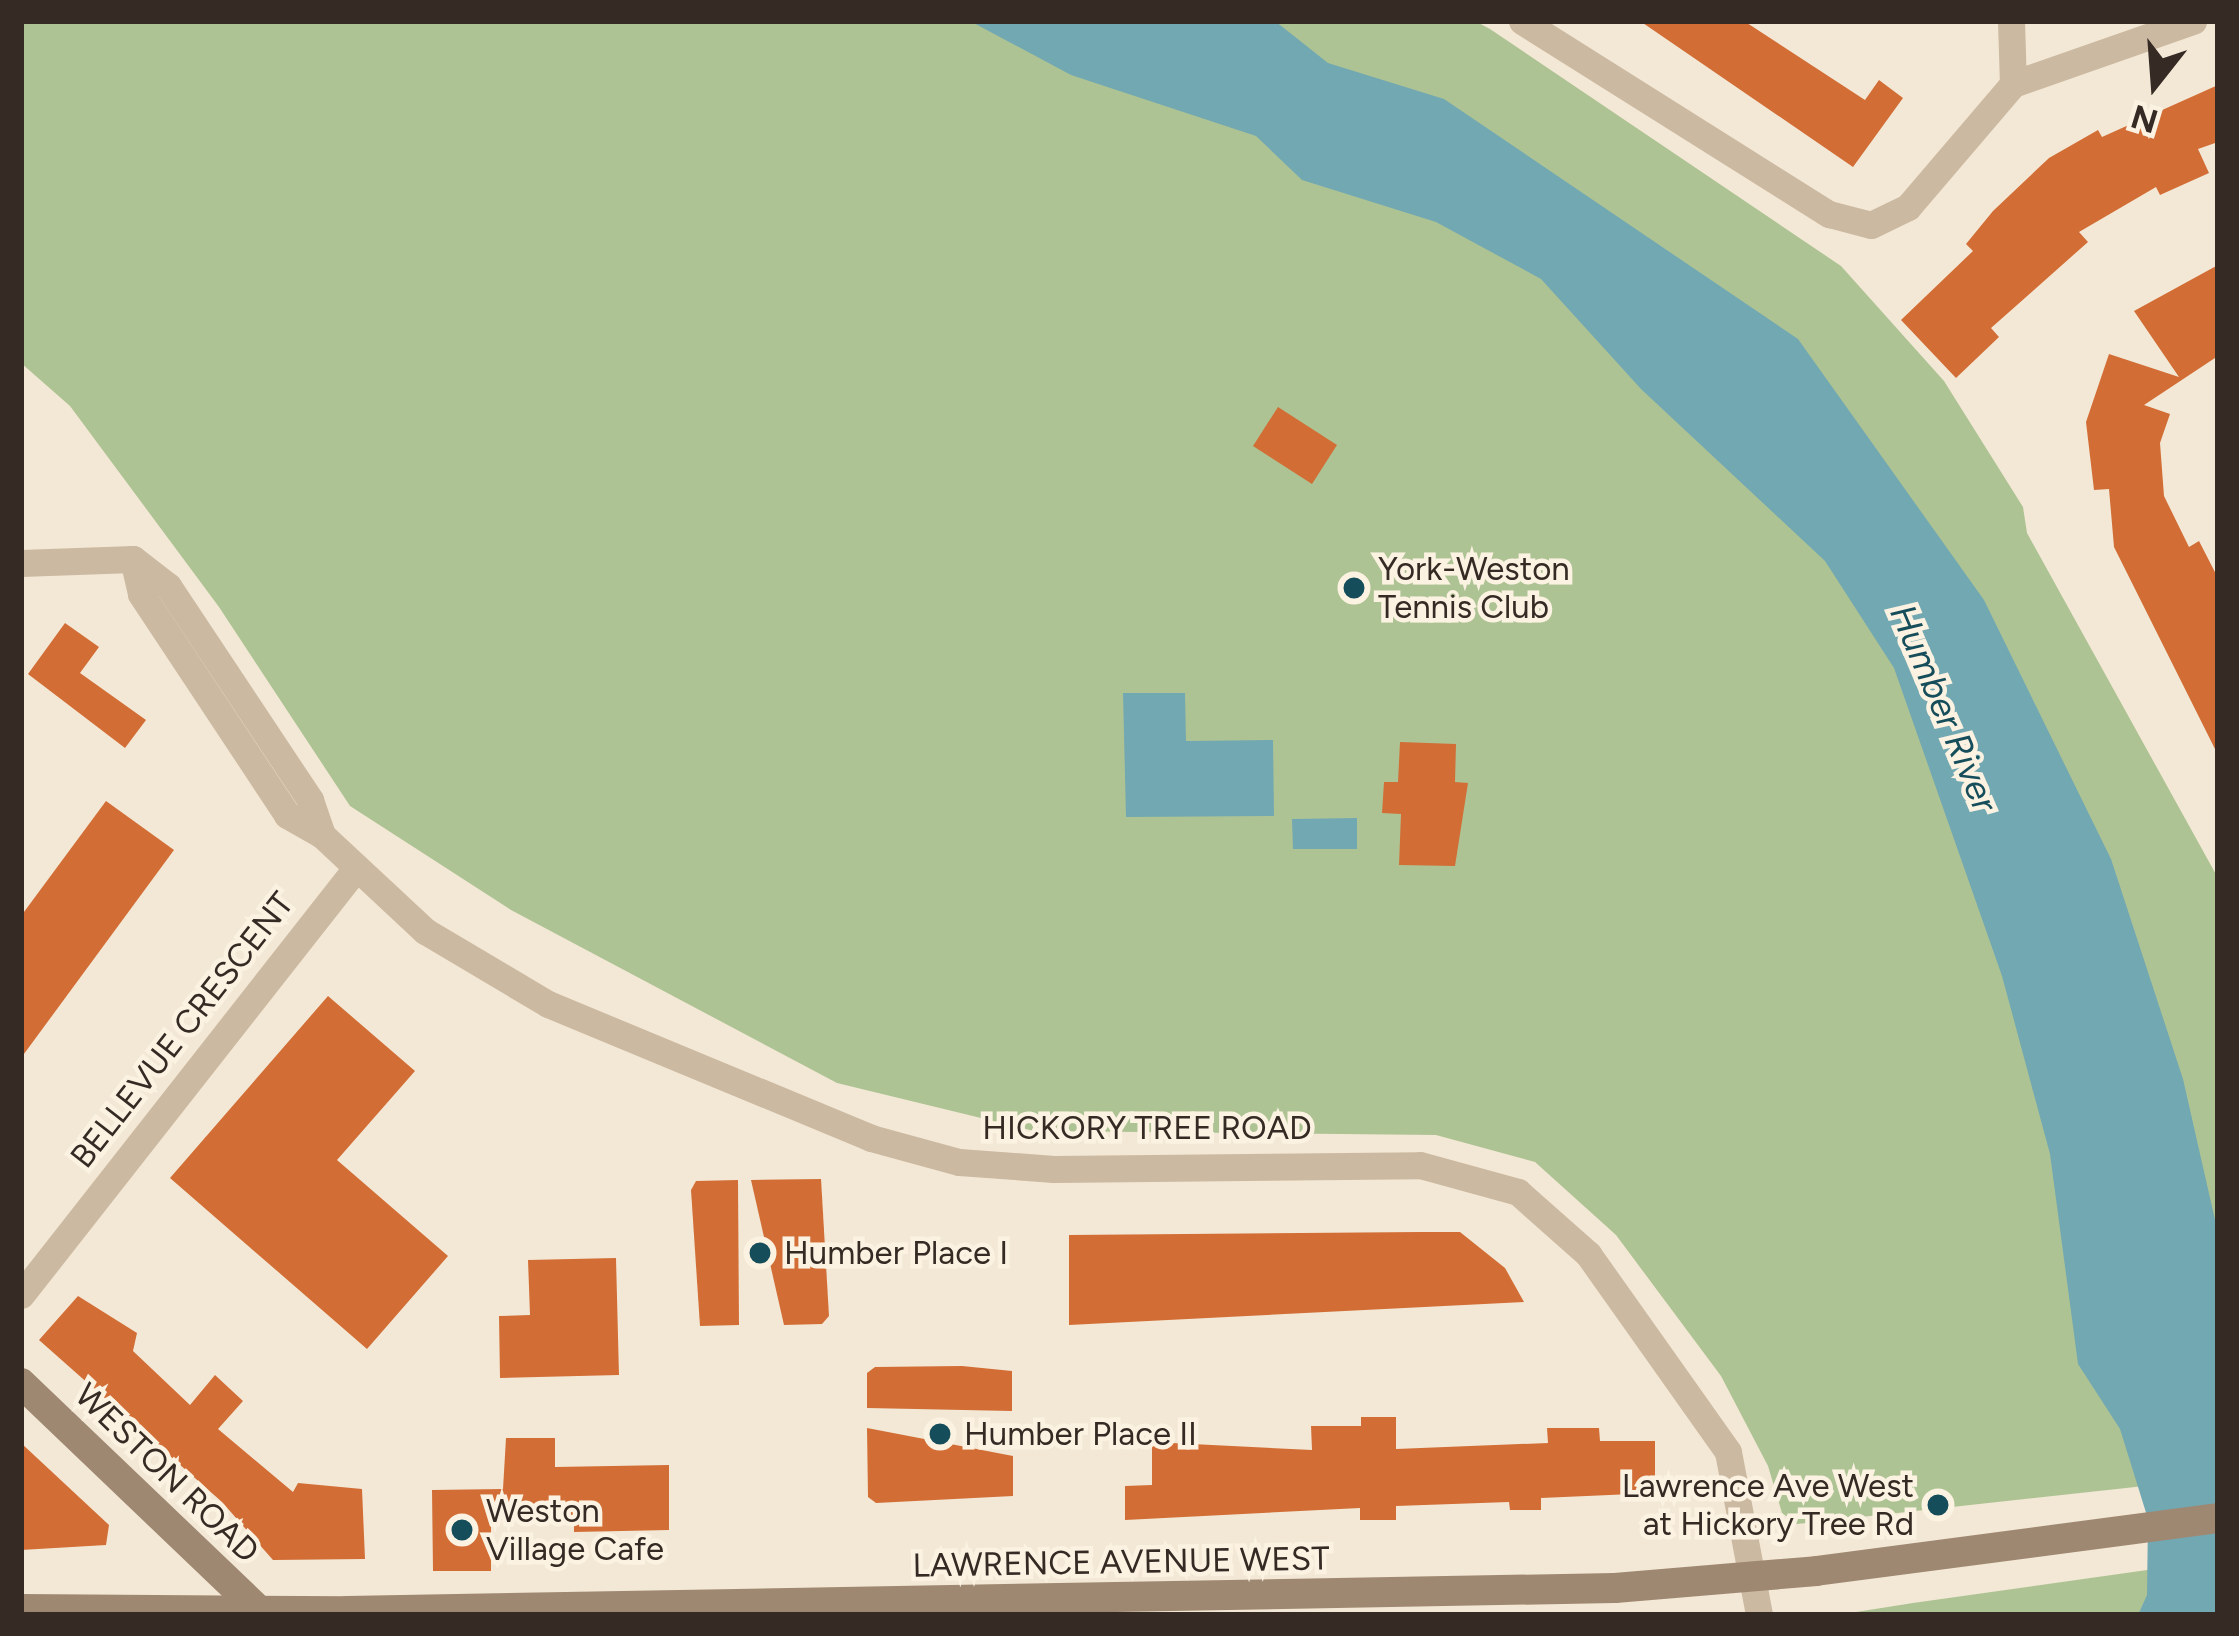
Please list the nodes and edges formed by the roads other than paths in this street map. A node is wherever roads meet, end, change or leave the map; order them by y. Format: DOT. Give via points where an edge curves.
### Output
graph roads {
  1 [pos="1522,21"];
  2 [pos="2011,21"];
  3 [pos="2193,21"];
  4 [pos="2013,84"];
  5 [pos="21,563"];
  6 [pos="356,868"];
  7 [pos="21,1294"];
  8 [pos="21,1383"];
  9 [pos="2218,1518"];
  10 [pos="1754,1577"];
  11 [pos="21,1609"];
  12 [pos="261,1612"];
  13 [pos="1760,1615"];
  1 -- 4 [label="street" via="1829,214 1871,225 1908,207"];
  2 -- 4 [label="street"];
  3 -- 4 [label="street"];
  5 -- 6 [label="street, HICKORY TREE ROAD" via="133,559 179,603 310,800 322,835"];
  6 -- 7 [label="street, BELLEVUE CRESCENT"];
  6 -- 10 [label="street, HICKORY TREE ROAD" via="425,931 522,991 909,1150 1054,1168 1420,1165 1468,1172 1518,1192 1588,1254 1708,1418 1737,1482"];
  8 -- 12 [label="main road, WESTON ROAD"];
  9 -- 10 [label="main road, LAWRENCE AVENUE WEST"];
  10 -- 12 [label="main road, LAWRENCE AVENUE WEST" via="1188,1599"];
  10 -- 13 [label="street, HICKORY TREE ROAD"];
  11 -- 12 [label="main road, LAWRENCE AVENUE WEST"];
}
